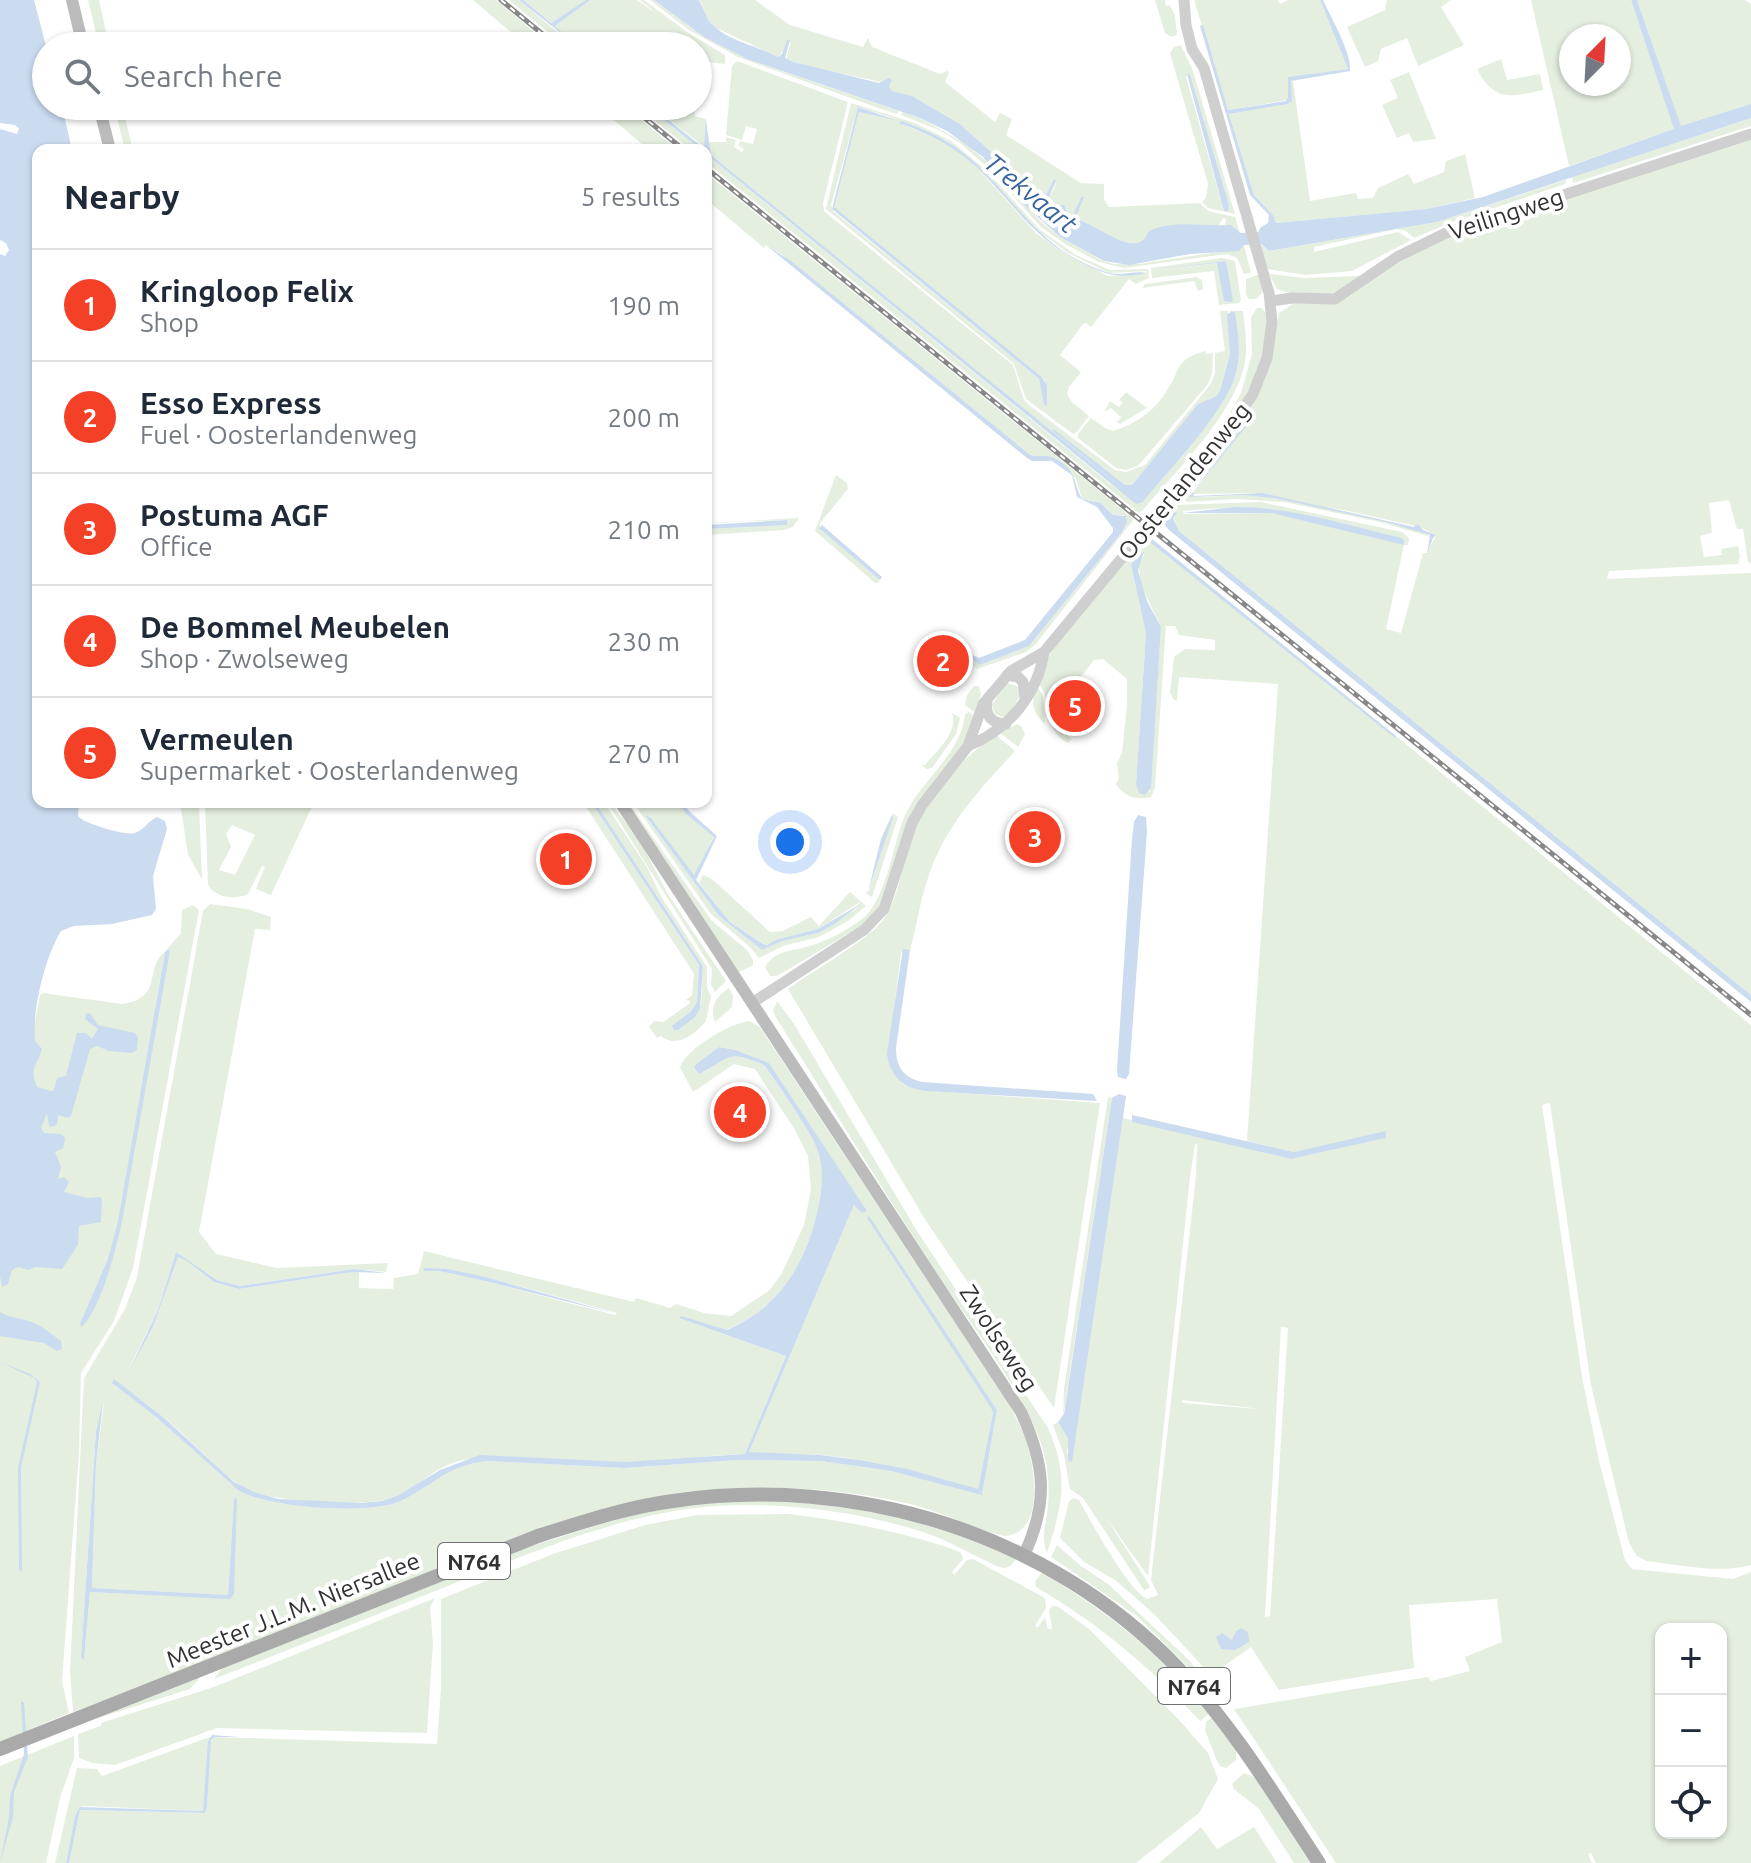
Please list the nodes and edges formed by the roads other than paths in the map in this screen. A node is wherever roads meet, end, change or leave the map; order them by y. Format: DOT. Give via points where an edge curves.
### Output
graph roads {
  1 [pos="72,0"];
  2 [pos="1184,0"];
  3 [pos="80,32"];
  4 [pos="102,120"];
  5 [pos="1751,134"];
  6 [pos="108,144"];
  7 [pos="1271,301"];
  8 [pos="1044,652"];
  9 [pos="1007,675"];
  10 [pos="988,696"];
  11 [pos="1024,702"];
  12 [pos="1006,724"];
  13 [pos="968,746"];
  14 [pos="624,808"];
  15 [pos="752,1003"];
  16 [pos="1024,1555"];
  17 [pos="0,1749"];
  18 [pos="1319,1863"];
  1 -- 3 [label="main road"];
  2 -- 7 [label="street, Oosterlandenweg"];
  4 -- 6 [label="main road"];
  5 -- 7 [label="street, Veilingweg" via="1446,233 1397,257 1335,299"];
  7 -- 8 [label="street, Oosterlandenweg" via="1269,350 1247,403"];
  8 -- 9 [label="street, Oosterlandenweg"];
  8 -- 11 [label="street, Oosterlandenweg"];
  9 -- 10 [label="street, Oosterlandenweg"];
  9 -- 11 [label="street" via="1023,682"];
  10 -- 12 [label="street" via="988,715"];
  10 -- 13 [label="street, Oosterlandenweg"];
  11 -- 12 [label="street, Oosterlandenweg"];
  12 -- 13 [label="street, Oosterlandenweg"];
  13 -- 15 [label="street, Oosterlandenweg" via="917,813 880,915"];
  14 -- 15 [label="main road, Zwolseweg"];
  15 -- 16 [label="main road, Zwolseweg" via="1021,1412 1040,1465 1042,1497"];
  16 -- 17 [label="main road, Meester J.L.M. Niersallee / N764" via="914,1513 843,1499 735,1495 673,1501 538,1536"];
  16 -- 18 [label="main road, N764" via="1106,1605 1177,1668 1234,1736"];
}
